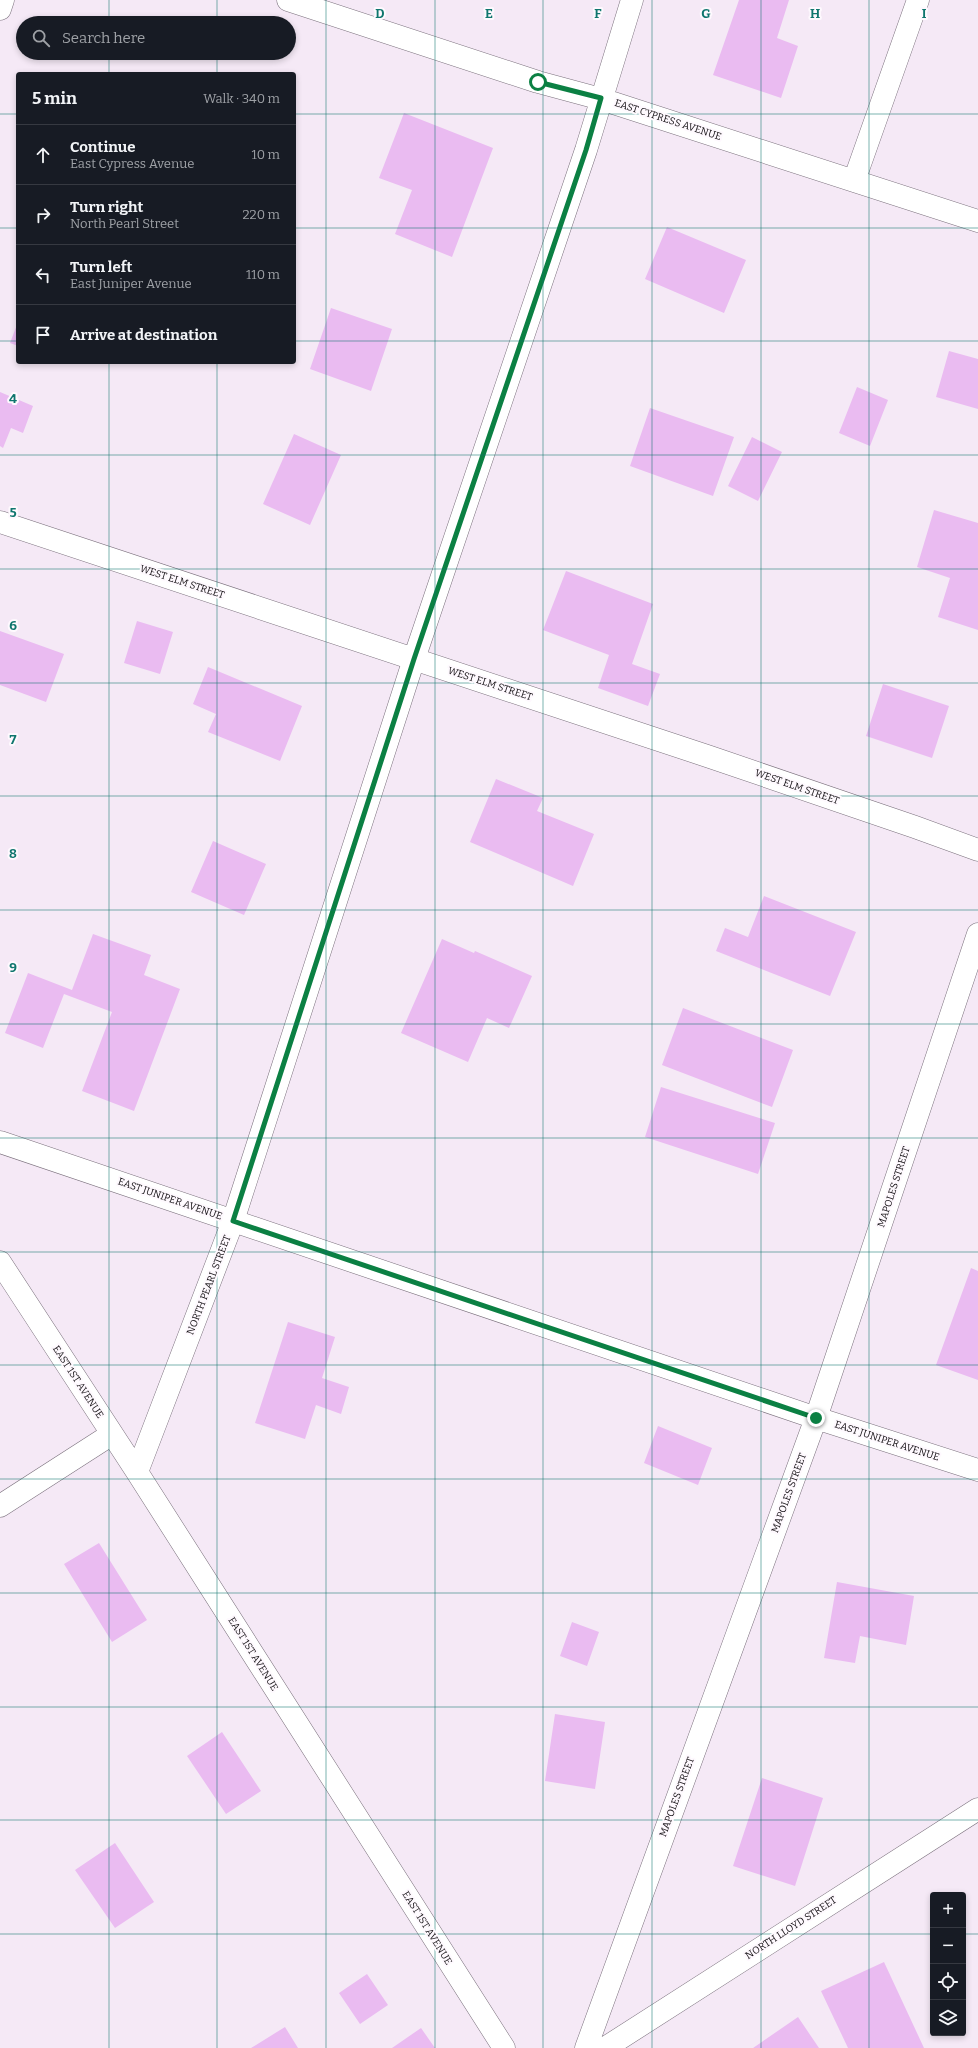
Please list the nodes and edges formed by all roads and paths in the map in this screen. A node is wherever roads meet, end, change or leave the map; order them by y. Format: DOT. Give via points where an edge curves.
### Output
graph roads {
  1 [pos="3,0"];
  2 [pos="288,0"];
  3 [pos="632,0"];
  4 [pos="918,0"];
  5 [pos="0,9"];
  6 [pos="601,98"];
  7 [pos="854,181"];
  8 [pos="978,221"];
  9 [pos="0,522"];
  10 [pos="414,659"];
  11 [pos="978,850"];
  12 [pos="978,934"];
  13 [pos="0,1142"];
  14 [pos="233,1221"];
  15 [pos="0,1262"];
  16 [pos="816,1418"];
  17 [pos="112,1434"];
  18 [pos="978,1470"];
  19 [pos="137,1472"];
  20 [pos="0,1506"];
  21 [pos="978,1809"];
  22 [pos="504,2048"];
  23 [pos="586,2048"];
  24 [pos="605,2048"];
  1 -- 5 [label="street"];
  2 -- 6 [label="street, EAST CYPRESS AVENUE" via="538,82"];
  3 -- 6 [label="street, NORTH PEARL STREET"];
  4 -- 7 [label="street"];
  6 -- 7 [label="street, EAST CYPRESS AVENUE"];
  6 -- 10 [label="street, NORTH PEARL STREET" via="586,150"];
  7 -- 8 [label="street, EAST CYPRESS AVENUE"];
  9 -- 10 [label="street, WEST ELM STREET"];
  10 -- 11 [label="street, WEST ELM STREET"];
  10 -- 14 [label="street, NORTH PEARL STREET"];
  12 -- 16 [label="street, MAPOLES STREET"];
  13 -- 14 [label="street, EAST JUNIPER AVENUE"];
  14 -- 16 [label="street, EAST JUNIPER AVENUE"];
  14 -- 19 [label="street, NORTH PEARL STREET"];
  15 -- 17 [label="street, EAST 1ST AVENUE"];
  16 -- 18 [label="street, EAST JUNIPER AVENUE"];
  16 -- 23 [label="street, MAPOLES STREET"];
  17 -- 19 [label="street, EAST 1ST AVENUE"];
  17 -- 20 [label="street"];
  19 -- 22 [label="street, EAST 1ST AVENUE"];
  21 -- 24 [label="street, NORTH LLOYD STREET"];
}
